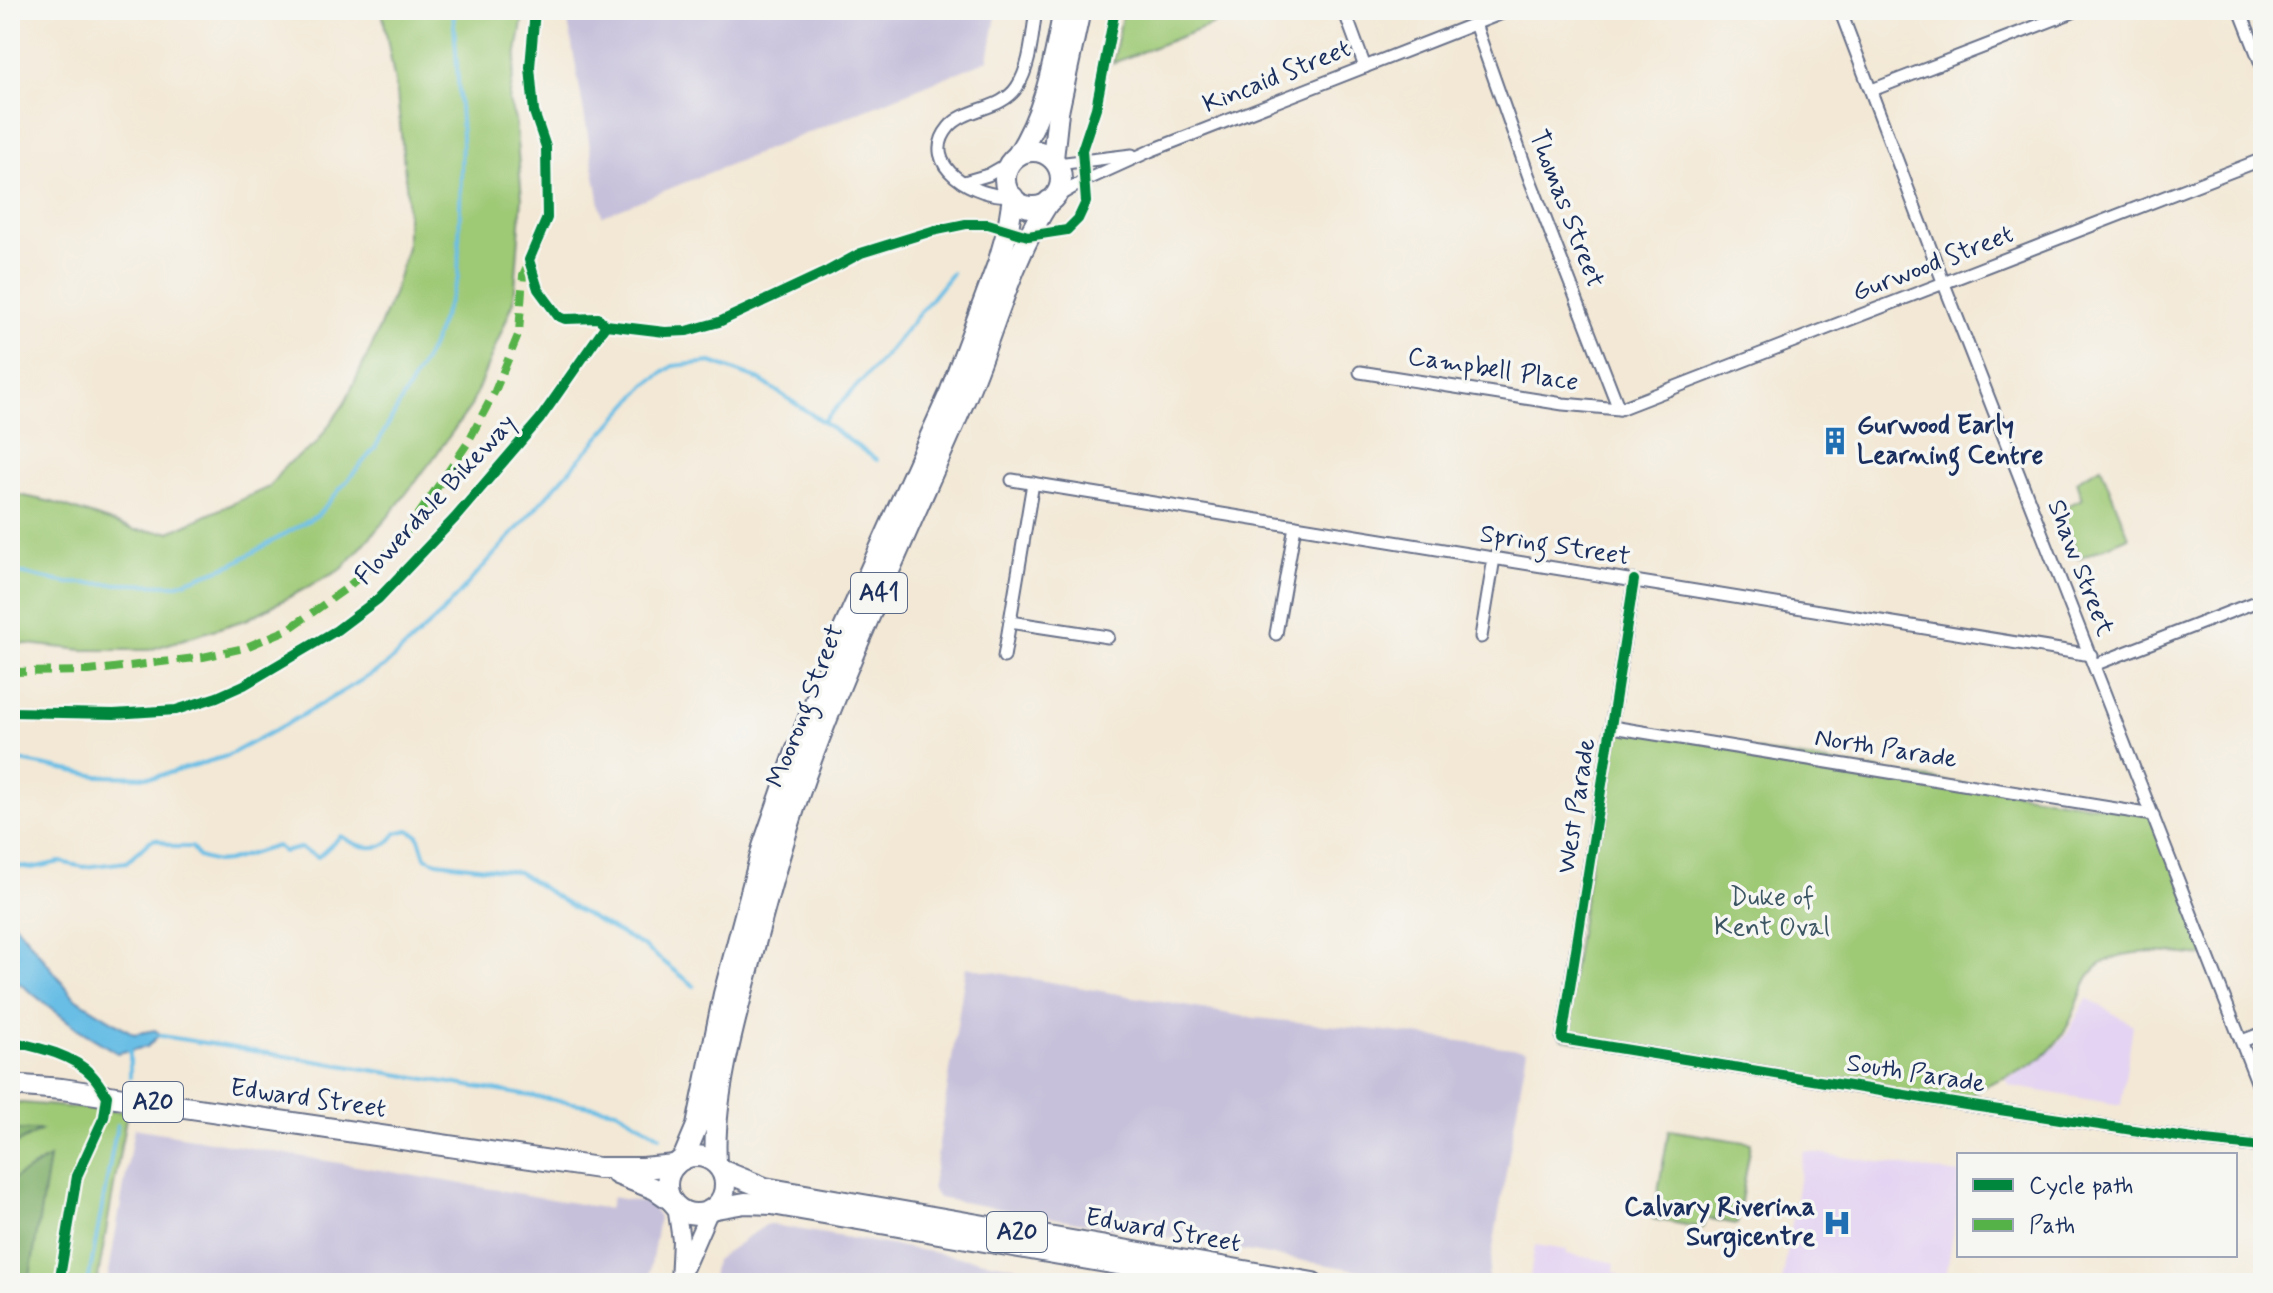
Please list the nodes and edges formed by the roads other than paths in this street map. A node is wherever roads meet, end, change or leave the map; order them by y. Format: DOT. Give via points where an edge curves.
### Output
graph roads {
  1 [pos="1036,10"];
  2 [pos="1064,10"];
  3 [pos="1080,10"];
  4 [pos="1344,10"];
  5 [pos="1510,10"];
  6 [pos="1840,10"];
  7 [pos="2078,10"];
  8 [pos="2240,10"];
  9 [pos="1475,24"];
  10 [pos="1365,67"];
  11 [pos="2263,69"];
  12 [pos="1872,90"];
  13 [pos="1150,151"];
  14 [pos="1014,159"];
  15 [pos="2263,159"];
  16 [pos="1055,162"];
  17 [pos="964,182"];
  18 [pos="1012,196"];
  19 [pos="1050,201"];
  20 [pos="1944,284"];
  21 [pos="1360,372"];
  22 [pos="1619,409"];
  23 [pos="1012,480"];
  24 [pos="1033,483"];
  25 [pos="1295,526"];
  26 [pos="1494,558"];
  27 [pos="1634,580"];
  28 [pos="2263,599"];
  29 [pos="1010,622"];
  30 [pos="1276,634"];
  31 [pos="1108,637"];
  32 [pos="1481,637"];
  33 [pos="1004,657"];
  34 [pos="2092,660"];
  35 [pos="1612,727"];
  36 [pos="2153,815"];
  37 [pos="2263,1033"];
  38 [pos="1562,1039"];
  39 [pos="2242,1041"];
  40 [pos="10,1085"];
  41 [pos="2263,1097"];
  42 [pos="2263,1147"];
  43 [pos="679,1162"];
  44 [pos="720,1167"];
  45 [pos="598,1168"];
  46 [pos="674,1203"];
  47 [pos="712,1210"];
  48 [pos="680,1281"];
  49 [pos="1227,1283"];
  50 [pos="1313,1283"];
  1 -- 17 [label="street" via="1025,72 1013,93 956,121 943,137 944,163"];
  2 -- 14 [label="highway" via="1042,109"];
  3 -- 16 [label="highway, A41" via="1058,112"];
  4 -- 10 [label="street"];
  5 -- 9 [label="street, Kincaid Street"];
  6 -- 12 [label="street, Shaw Street"];
  7 -- 12 [label="street"];
  8 -- 11 [label="street"];
  9 -- 10 [label="street, Kincaid Street"];
  9 -- 22 [label="street, Thomas Street"];
  10 -- 13 [label="street, Kincaid Street"];
  12 -- 20 [label="street, Shaw Street"];
  13 -- 16 [label="street, Kincaid Street"];
  13 -- 19 [label="street, Kincaid Street"];
  14 -- 16 [label="highway" via="1036,151"];
  14 -- 17 [label="street"];
  14 -- 18 [label="highway, A41" via="1006,179"];
  15 -- 20 [label="street, Gurwood Street"];
  16 -- 19 [label="highway, A41" via="1061,183"];
  17 -- 18 [label="street" via="988,195"];
  18 -- 19 [label="highway" via="1028,206"];
  18 -- 43 [label="highway, Moorong Street / A41" via="998,264 956,378 844,629 763,847 724,994 697,1126"];
  19 -- 44 [label="highway, Moorong Street / A41" via="1022,248 966,398 855,647 780,849 717,1113"];
  20 -- 22 [label="street, Gurwood Street"];
  20 -- 34 [label="street, Shaw Street"];
  21 -- 22 [label="street, Campbell Place"];
  23 -- 24 [label="street, Spring Street"];
  24 -- 25 [label="street, Spring Street"];
  24 -- 29 [label="street"];
  25 -- 26 [label="street, Spring Street"];
  25 -- 30 [label="street"];
  26 -- 27 [label="street, Spring Street"];
  26 -- 32 [label="street"];
  27 -- 34 [label="street, Spring Street"];
  27 -- 35 [label="street, West Parade"];
  28 -- 34 [label="street"];
  29 -- 31 [label="street"];
  29 -- 33 [label="street"];
  34 -- 36 [label="street, Shaw Street"];
  35 -- 36 [label="street, North Parade"];
  35 -- 38 [label="street, West Parade"];
  36 -- 39 [label="street, Shaw Street"];
  37 -- 39 [label="street"];
  38 -- 42 [label="street, South Parade"];
  39 -- 41 [label="street, Shaw Street"];
  40 -- 45 [label="highway, Edward Street / A20"];
  43 -- 44 [label="highway, A20" via="696,1155"];
  43 -- 45 [label="highway, Edward Street / A20"];
  43 -- 46 [label="highway, A41" via="667,1180"];
  44 -- 47 [label="highway, A41" via="725,1190"];
  44 -- 50 [label="highway, Edward Street / A20" via="765,1188"];
  45 -- 46 [label="highway, Edward Street / A20" via="639,1182"];
  46 -- 47 [label="highway, A20" via="691,1214"];
  46 -- 48 [label="main road" via="681,1240"];
  47 -- 48 [label="main road"];
  47 -- 49 [label="highway, Edward Street / A20" via="772,1204"];
}
